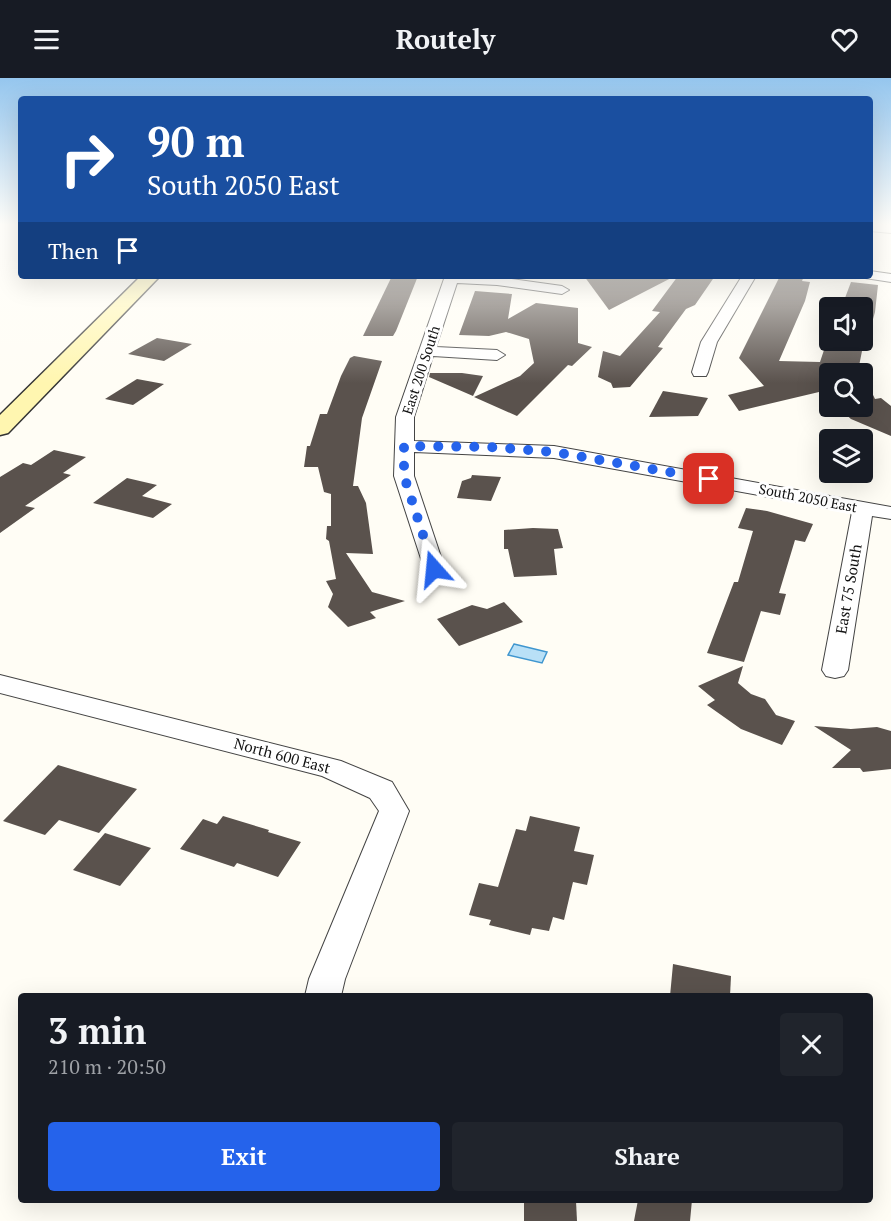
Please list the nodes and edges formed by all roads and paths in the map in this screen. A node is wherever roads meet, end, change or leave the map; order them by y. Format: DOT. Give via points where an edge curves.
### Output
graph roads {
  1 [pos="148,279"];
  2 [pos="451,279"];
  3 [pos="474,279"];
  4 [pos="747,279"];
  5 [pos="562,290"];
  6 [pos="427,351"];
  7 [pos="497,355"];
  8 [pos="700,372"];
  9 [pos="0,429"];
  10 [pos="404,446"];
  11 [pos="863,508"];
  12 [pos="891,513"];
  13 [pos="434,569"];
  14 [pos="835,670"];
  15 [pos="0,684"];
  16 [pos="324,993"];
  1 -- 9 [label="street"];
  2 -- 6 [label="street, East 200 South"];
  3 -- 5 [label="street"];
  4 -- 8 [label="street" via="709,342"];
  6 -- 7 [label="street"];
  6 -- 10 [label="street, East 200 South" via="405,417"];
  10 -- 11 [label="street, South 2050 East" via="554,452"];
  10 -- 13 [label="street, East 200 South" via="404,476"];
  11 -- 12 [label="street, South 2050 East"];
  11 -- 14 [label="street, East 75 South"];
  15 -- 16 [label="street, North 600 East" via="331,768 381,790 393,811"];
}
